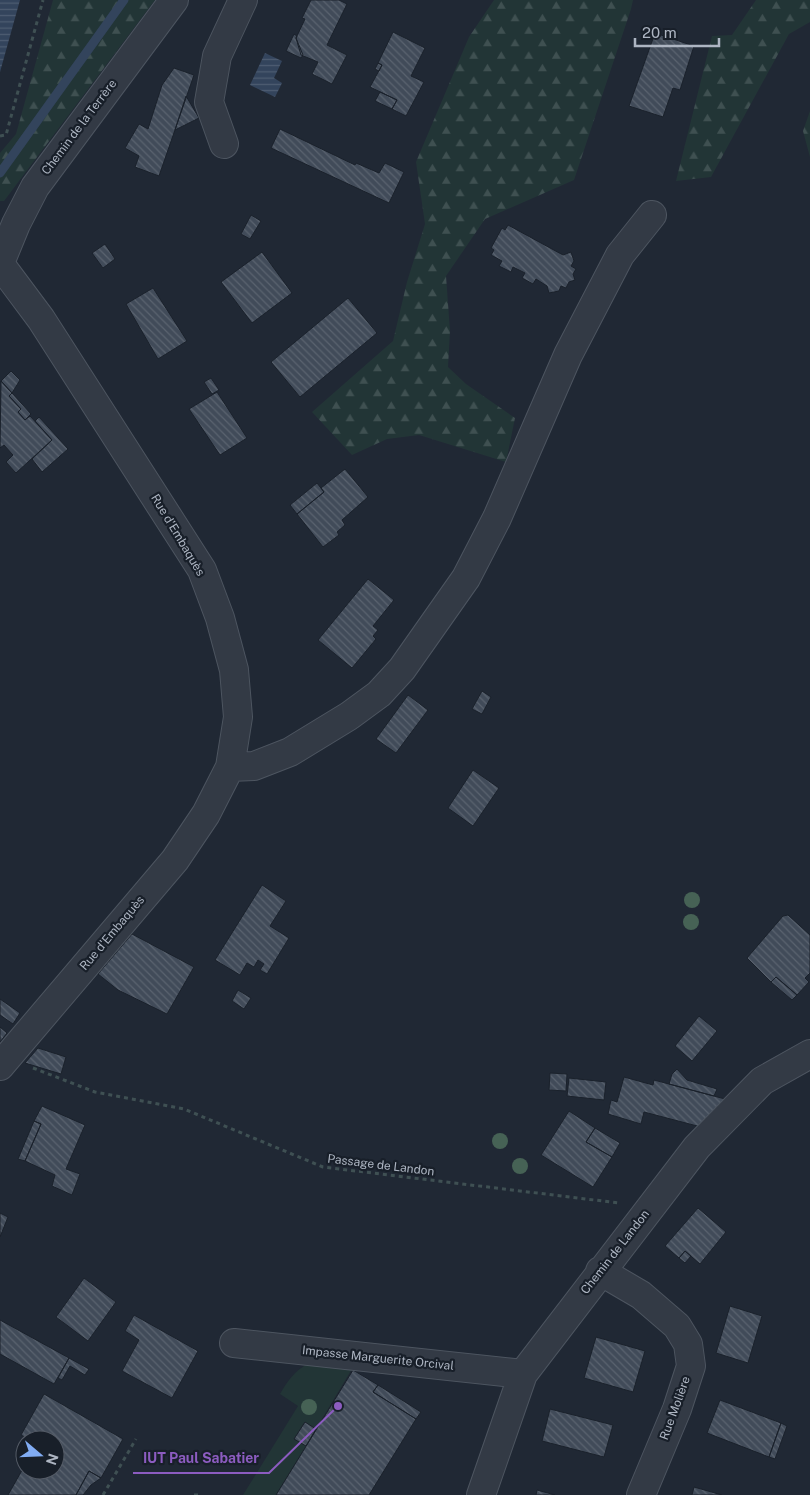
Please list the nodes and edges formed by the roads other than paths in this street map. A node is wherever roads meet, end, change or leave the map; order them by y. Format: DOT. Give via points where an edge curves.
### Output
graph roads {
  1 [pos="174,0"];
  2 [pos="243,0"];
  3 [pos="224,144"];
  4 [pos="652,215"];
  5 [pos="0,264"];
  6 [pos="230,768"];
  7 [pos="810,1054"];
  8 [pos="3,1062"];
  9 [pos="600,1271"];
  10 [pos="234,1343"];
  11 [pos="523,1374"];
  12 [pos="482,1495"];
  13 [pos="640,1495"];
  1 -- 5 [label="street, Chemin de la Terrère" via="35,186"];
  2 -- 3 [label="street" via="217,56 209,102"];
  4 -- 6 [label="street" via="620,255 568,355 497,518 466,578 402,669 379,694 290,752 254,766"];
  5 -- 6 [label="street, Rue d'Embaquès" via="41,319 202,570 220,618 234,670 238,717"];
  6 -- 8 [label="street, Rue d'Embaquès" via="206,814 175,860"];
  7 -- 9 [label="street, Chemin de Landon" via="762,1080 697,1147"];
  9 -- 11 [label="street, Chemin de Landon"];
  9 -- 13 [label="street, Rue Molière" via="641,1296 677,1326 688,1344 691,1366 677,1409"];
  10 -- 11 [label="street, Impasse Marguerite Orcival"];
  11 -- 12 [label="street, Chemin de Landon"];
}
